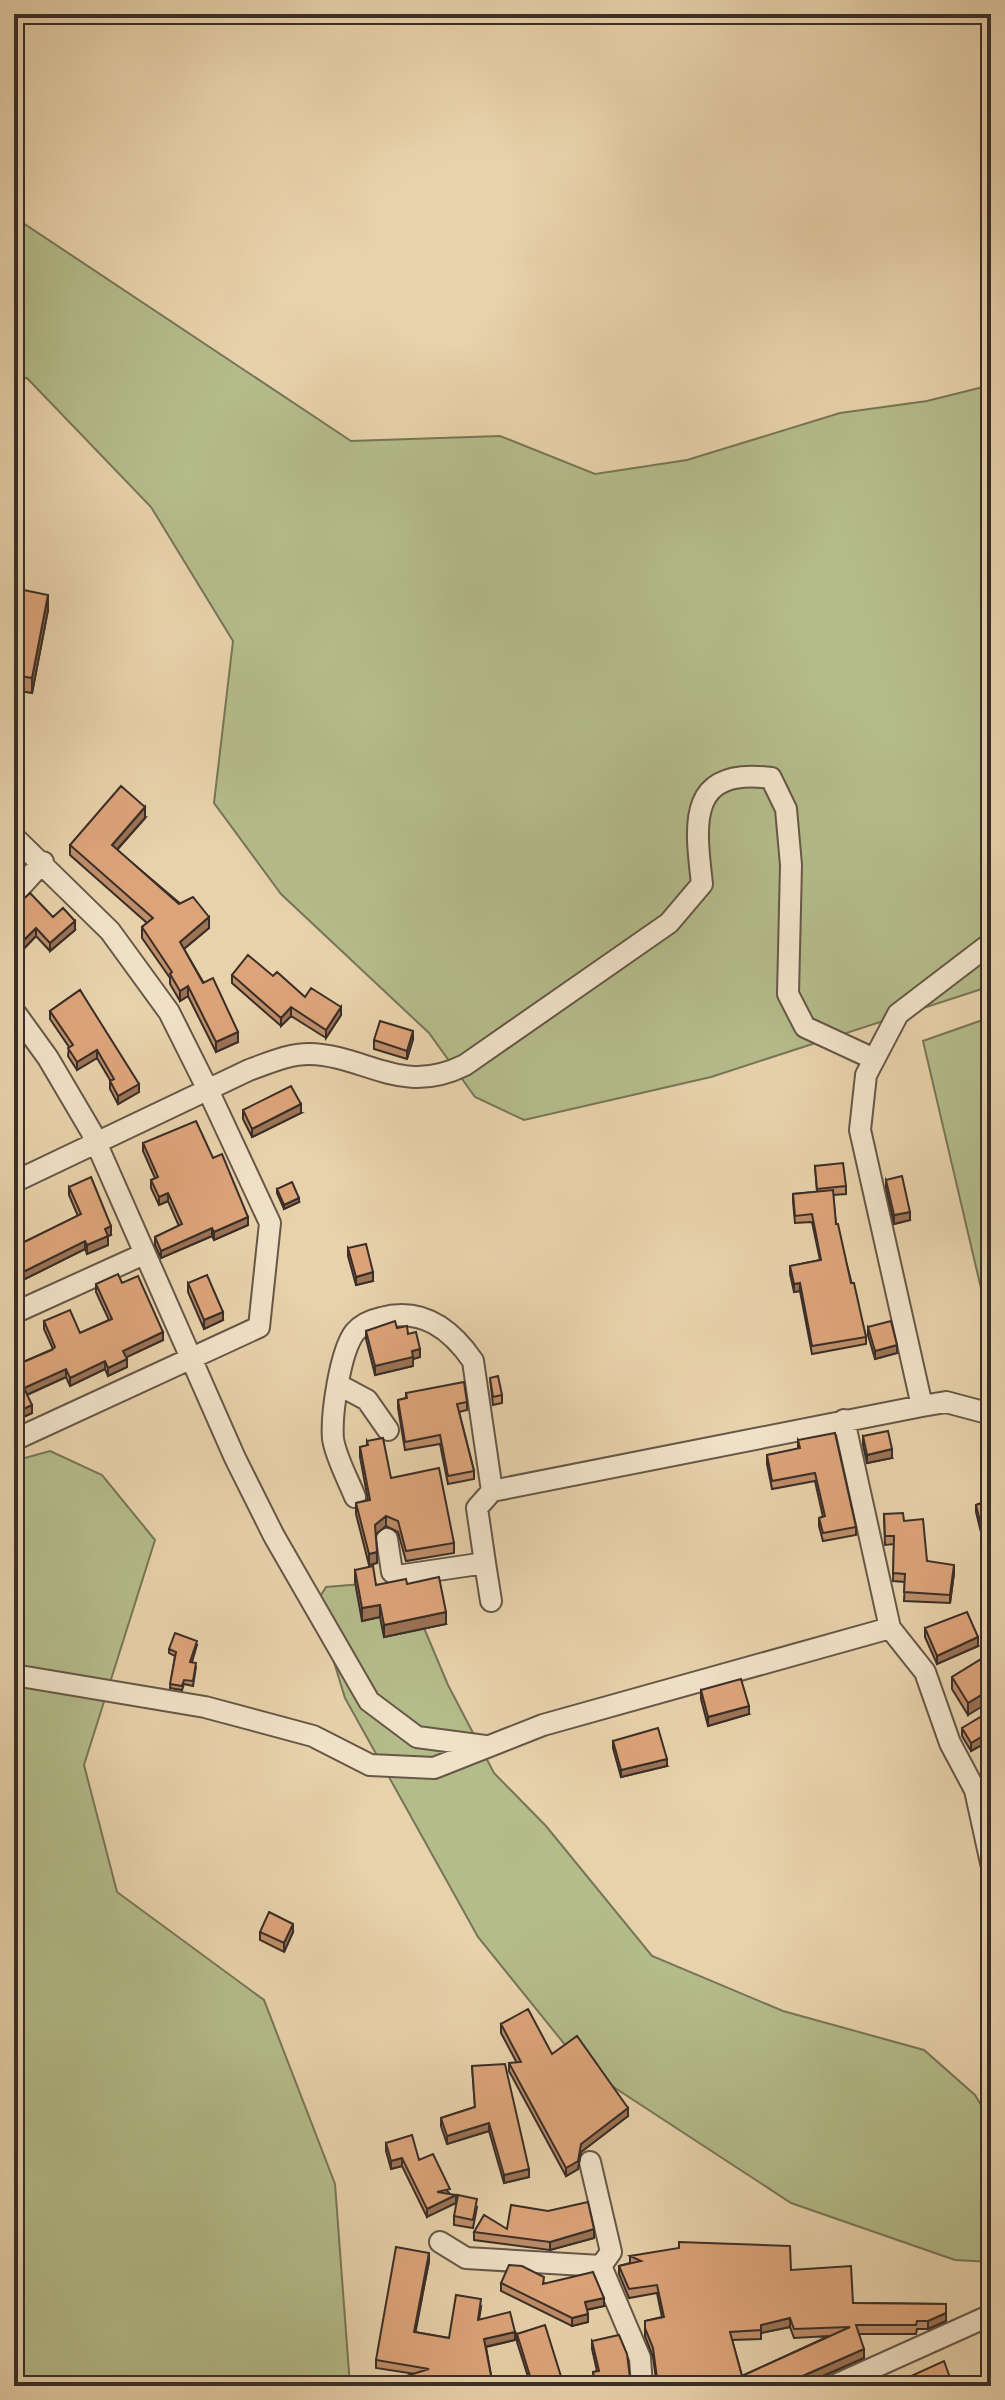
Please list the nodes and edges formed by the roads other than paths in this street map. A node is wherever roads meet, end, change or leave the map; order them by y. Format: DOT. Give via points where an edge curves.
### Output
graph roads {
  1 [pos="14,837"];
  2 [pos="43,862"];
  3 [pos="14,894"];
  4 [pos="991,943"];
  5 [pos="14,1011"];
  6 [pos="874,1059"];
  7 [pos="208,1090"];
  8 [pos="97,1145"];
  9 [pos="14,1182"];
  10 [pos="144,1254"];
  11 [pos="14,1313"];
  12 [pos="188,1357"];
  13 [pos="339,1385"];
  14 [pos="922,1406"];
  15 [pos="991,1414"];
  16 [pos="844,1420"];
  17 [pos="388,1430"];
  18 [pos="14,1440"];
  19 [pos="492,1491"];
  20 [pos="355,1497"];
  21 [pos="387,1539"];
  22 [pos="485,1563"];
  23 [pos="491,1601"];
  24 [pos="890,1628"];
  25 [pos="14,1675"];
  26 [pos="485,1746"];
  27 [pos="991,1863"];
  28 [pos="590,2162"];
  29 [pos="440,2242"];
  30 [pos="601,2266"];
  31 [pos="991,2315"];
  32 [pos="642,2386"];
  33 [pos="833,2386"];
  1 -- 2 [label="street"];
  2 -- 3 [label="street"];
  2 -- 7 [label="street" via="110,931 169,1012"];
  4 -- 6 [label="street" via="898,1014"];
  5 -- 8 [label="street" via="48,1058"];
  6 -- 7 [label="street" via="805,1027 788,994 791,865 786,809 771,778 748,775 721,782 700,802 696,833 702,884 669,923 465,1065 452,1072 411,1076 299,1054"];
  6 -- 14 [label="street" via="866,1075 860,1130"];
  7 -- 8 [label="street"];
  7 -- 12 [label="street" via="270,1223 259,1327"];
  8 -- 9 [label="street"];
  8 -- 10 [label="street"];
  10 -- 11 [label="street"];
  10 -- 12 [label="street"];
  12 -- 18 [label="street"];
  12 -- 26 [label="street" via="274,1536 369,1701 417,1737"];
  13 -- 17 [label="street" via="367,1400"];
  13 -- 19 [label="street" via="346,1348 373,1320 417,1315 447,1330 473,1361"];
  13 -- 20 [label="street" via="333,1437"];
  14 -- 15 [label="street" via="946,1402"];
  14 -- 16 [label="street"];
  16 -- 19 [label="street"];
  16 -- 24 [label="street"];
  19 -- 22 [label="street" via="477,1508"];
  21 -- 22 [label="street" via="397,1576"];
  22 -- 23 [label="street"];
  24 -- 26 [label="street"];
  24 -- 27 [label="street" via="925,1672 950,1743 975,1790"];
  25 -- 26 [label="street" via="205,1707 313,1736 370,1765 434,1768"];
  28 -- 30 [label="street" via="611,2252"];
  29 -- 30 [label="street" via="466,2258"];
  30 -- 32 [label="street" via="640,2358"];
  31 -- 33 [label="street"];
}
